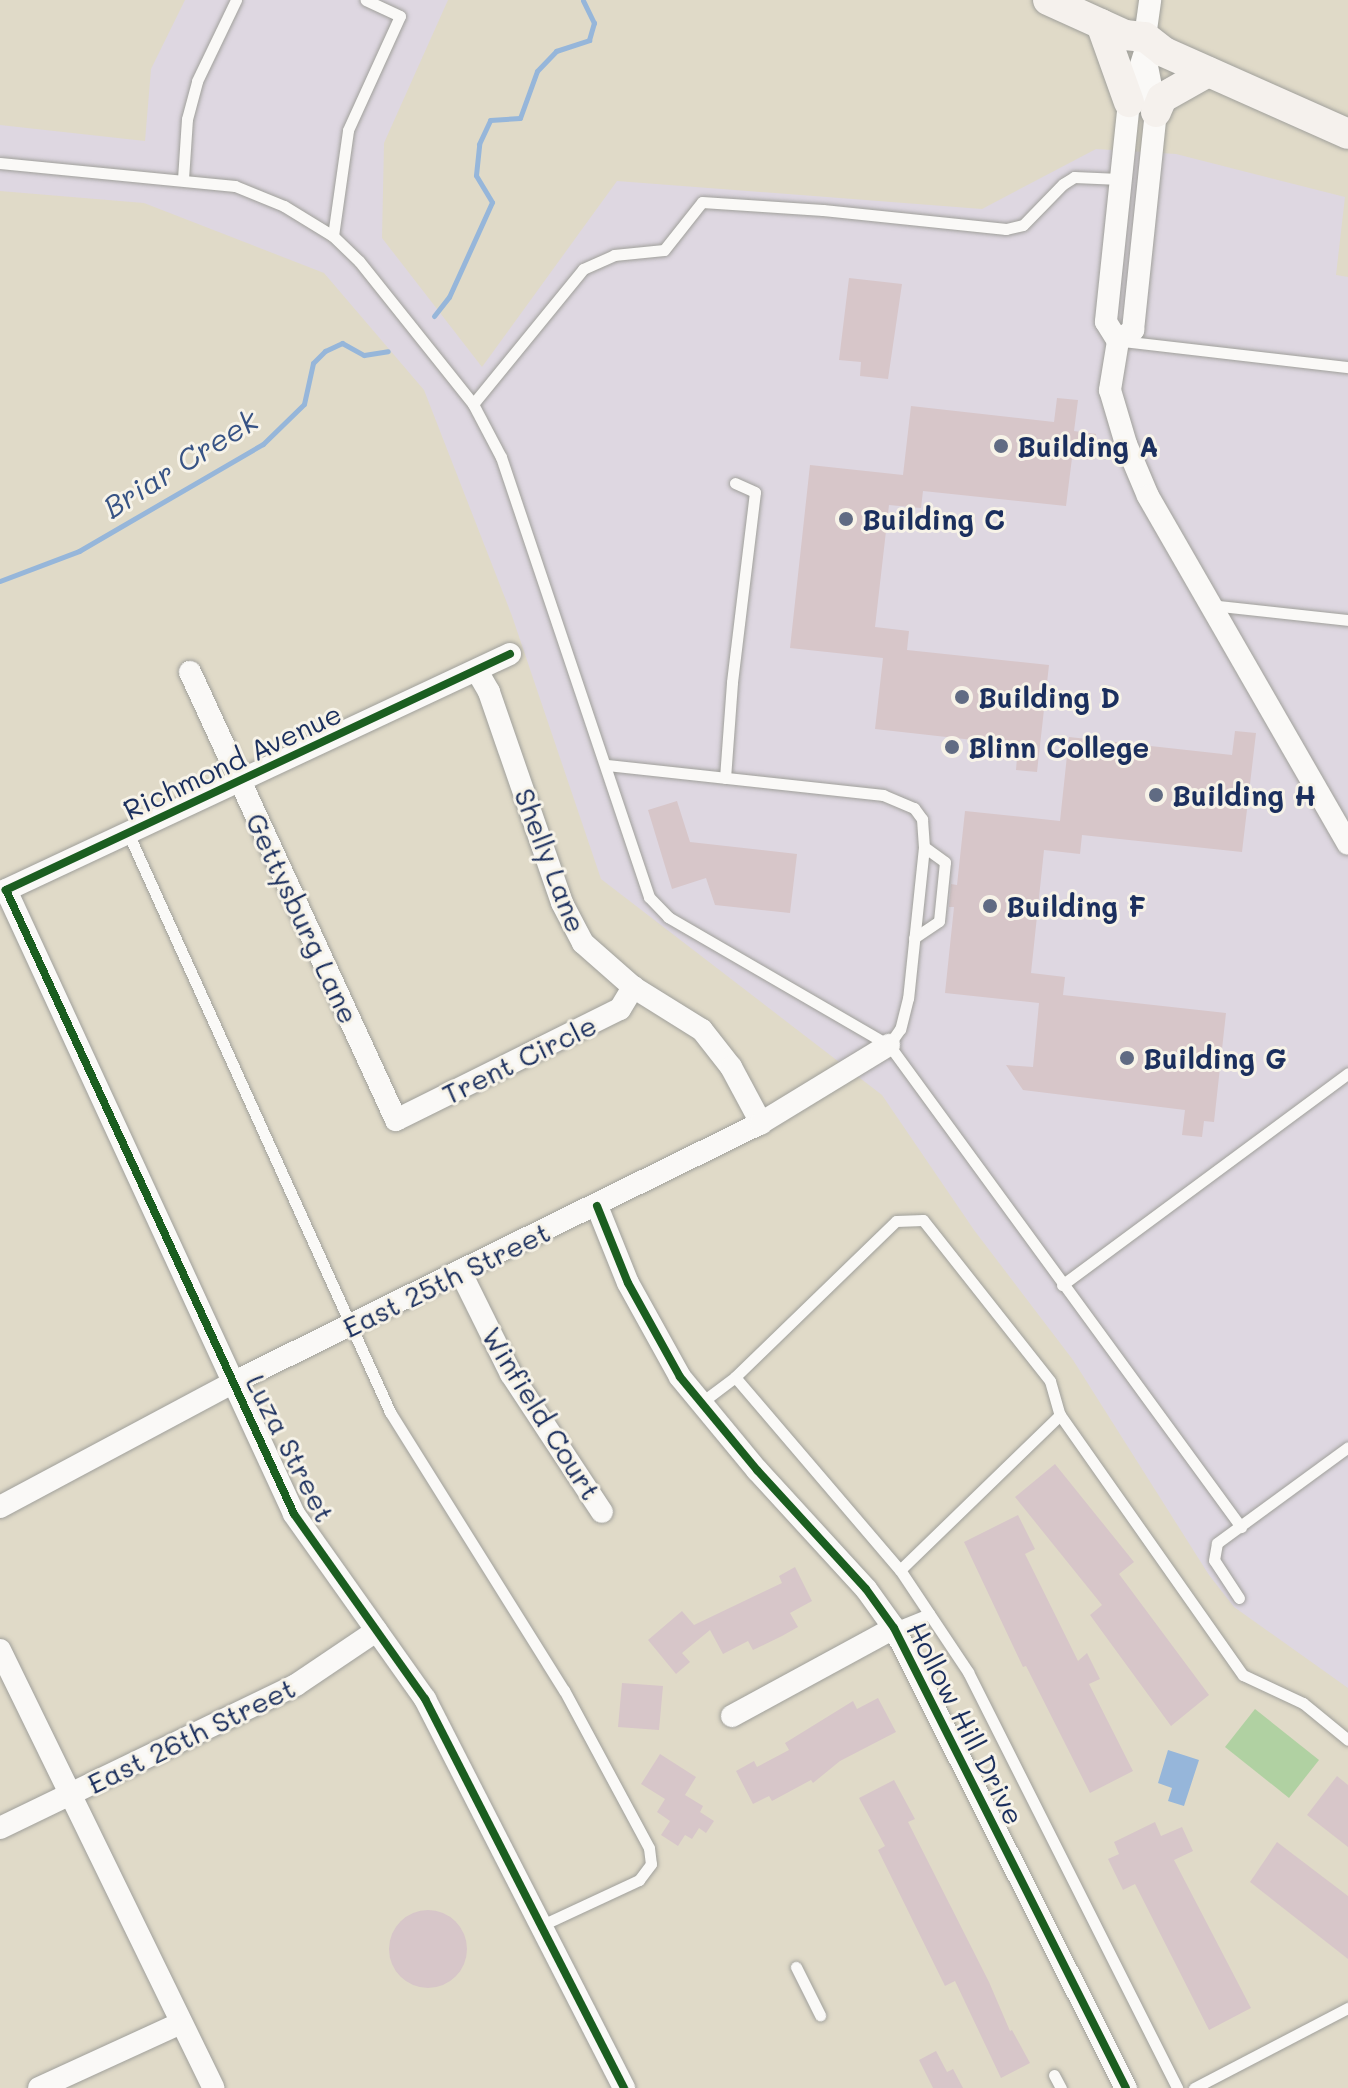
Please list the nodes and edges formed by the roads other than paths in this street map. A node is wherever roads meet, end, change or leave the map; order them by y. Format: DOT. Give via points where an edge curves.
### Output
graph roads {
  1 [pos="236,0"];
  2 [pos="366,0"];
  3 [pos="1048,0"];
  4 [pos="1150,0"];
  5 [pos="1136,40"];
  6 [pos="1208,72"];
  7 [pos="1143,107"];
  8 [pos="1348,134"];
  9 [pos="0,163"];
  10 [pos="183,179"];
  11 [pos="1121,179"];
  12 [pos="333,236"];
  13 [pos="1118,341"];
  14 [pos="1348,367"];
  15 [pos="473,404"];
  16 [pos="735,483"];
  17 [pos="1210,605"];
  18 [pos="1348,620"];
  19 [pos="510,654"];
  20 [pos="477,671"];
  21 [pos="190,672"];
  22 [pos="607,765"];
  23 [pos="725,778"];
  24 [pos="240,781"];
  25 [pos="128,833"];
  26 [pos="1348,844"];
  27 [pos="924,847"];
  28 [pos="6,890"];
  29 [pos="914,938"];
  30 [pos="633,987"];
  31 [pos="889,1045"];
  32 [pos="1348,1073"];
  33 [pos="396,1120"];
  34 [pos="761,1123"];
  35 [pos="597,1206"];
  36 [pos="460,1271"];
  37 [pos="1062,1285"];
  38 [pos="352,1324"];
  39 [pos="735,1377"];
  40 [pos="232,1383"];
  41 [pos="702,1402"];
  42 [pos="1060,1415"];
  43 [pos="1348,1447"];
  44 [pos="0,1507"];
  45 [pos="602,1512"];
  46 [pos="1241,1527"];
  47 [pos="900,1570"];
  48 [pos="1239,1598"];
  49 [pos="929,1614"];
  50 [pos="894,1628"];
  51 [pos="376,1631"];
  52 [pos="0,1650"];
  53 [pos="732,1716"];
  54 [pos="1348,1740"];
  55 [pos="70,1794"];
  56 [pos="0,1828"];
  57 [pos="540,1927"];
  58 [pos="796,1967"];
  59 [pos="1348,2008"];
  60 [pos="820,2015"];
  61 [pos="181,2023"];
  62 [pos="1054,2075"];
  63 [pos="616,2085"];
  64 [pos="39,2088"];
  65 [pos="214,2088"];
  66 [pos="1061,2088"];
  67 [pos="1126,2088"];
  68 [pos="1177,2088"];
  69 [pos="1194,2088"];
  1 -- 10 [label="lane" via="197,81 187,119"];
  2 -- 12 [label="lane" via="400,16 348,130"];
  3 -- 5 [label="main road"];
  4 -- 5 [label="street"];
  5 -- 6 [label="main road"];
  5 -- 7 [label="main road"];
  5 -- 7 [label="street"];
  6 -- 7 [label="main road"];
  6 -- 8 [label="main road"];
  7 -- 11 [label="street"];
  7 -- 13 [label="street" via="1133,330"];
  9 -- 10 [label="lane"];
  10 -- 12 [label="lane" via="235,186 284,206"];
  11 -- 13 [label="street" via="1106,322"];
  11 -- 15 [label="lane" via="1074,177 1023,225 1006,229 702,202 664,250 614,255 583,269"];
  12 -- 15 [label="lane"];
  13 -- 14 [label="lane"];
  13 -- 17 [label="street" via="1110,390 1126,444 1148,496"];
  15 -- 22 [label="lane" via="501,457"];
  16 -- 23 [label="lane" via="755,492"];
  17 -- 18 [label="lane"];
  17 -- 26 [label="street"];
  19 -- 20 [label="street, Richmond Avenue"];
  20 -- 24 [label="street, Richmond Avenue"];
  20 -- 30 [label="street, Shelly Lane" via="489,692 562,903 583,943"];
  21 -- 24 [label="street, Gettysburg Lane"];
  22 -- 23 [label="lane"];
  22 -- 31 [label="lane" via="649,897 668,917"];
  23 -- 27 [label="lane" via="906,802 922,819"];
  24 -- 25 [label="street, Richmond Avenue"];
  24 -- 33 [label="street, Gettysburg Lane"];
  25 -- 28 [label="street, Richmond Avenue"];
  25 -- 38 [label="lane"];
  27 -- 29 [label="lane"];
  27 -- 29 [label="lane" via="945,862 939,921"];
  28 -- 40 [label="street, Luza Street"];
  29 -- 31 [label="lane" via="908,998 900,1029"];
  30 -- 33 [label="street, Trent Circle" via="620,1009"];
  30 -- 34 [label="street, Shelly Lane" via="702,1030 726,1059"];
  31 -- 34 [label="street, East 25th Street"];
  31 -- 37 [label="lane"];
  32 -- 37 [label="lane"];
  34 -- 35 [label="street, East 25th Street"];
  35 -- 36 [label="street, East 25th Street"];
  35 -- 41 [label="street, Hollow Hill Drive" via="628,1283 680,1377"];
  36 -- 38 [label="street, East 25th Street"];
  36 -- 45 [label="street, Winfield Court" via="511,1374"];
  37 -- 46 [label="lane"];
  38 -- 40 [label="street, East 25th Street"];
  38 -- 57 [label="lane" via="390,1412 564,1690 649,1848 651,1864 639,1880"];
  39 -- 41 [label="lane"];
  39 -- 42 [label="lane" via="896,1221 923,1220 1050,1381"];
  39 -- 47 [label="lane"];
  40 -- 44 [label="street, East 25th Street"];
  40 -- 51 [label="street, Luza Street" via="294,1514"];
  41 -- 50 [label="street, Hollow Hill Drive"];
  42 -- 47 [label="lane"];
  42 -- 54 [label="lane" via="1243,1675 1303,1703"];
  43 -- 46 [label="lane"];
  46 -- 48 [label="lane" via="1217,1543 1214,1560"];
  47 -- 49 [label="lane"];
  49 -- 50 [label="lane"];
  49 -- 68 [label="lane" via="968,1672"];
  50 -- 53 [label="street"];
  50 -- 67 [label="street, Hollow Hill Drive"];
  51 -- 55 [label="street, East 26th Street" via="296,1685"];
  51 -- 57 [label="street, Luza Street" via="454,1749"];
  52 -- 55 [label="street"];
  55 -- 56 [label="street, East 26th Street"];
  55 -- 61 [label="street"];
  57 -- 63 [label="street, Luza Street"];
  58 -- 60 [label="lane"];
  59 -- 69 [label="lane"];
  61 -- 64 [label="street"];
  61 -- 65 [label="street"];
  62 -- 66 [label="lane"];
}
